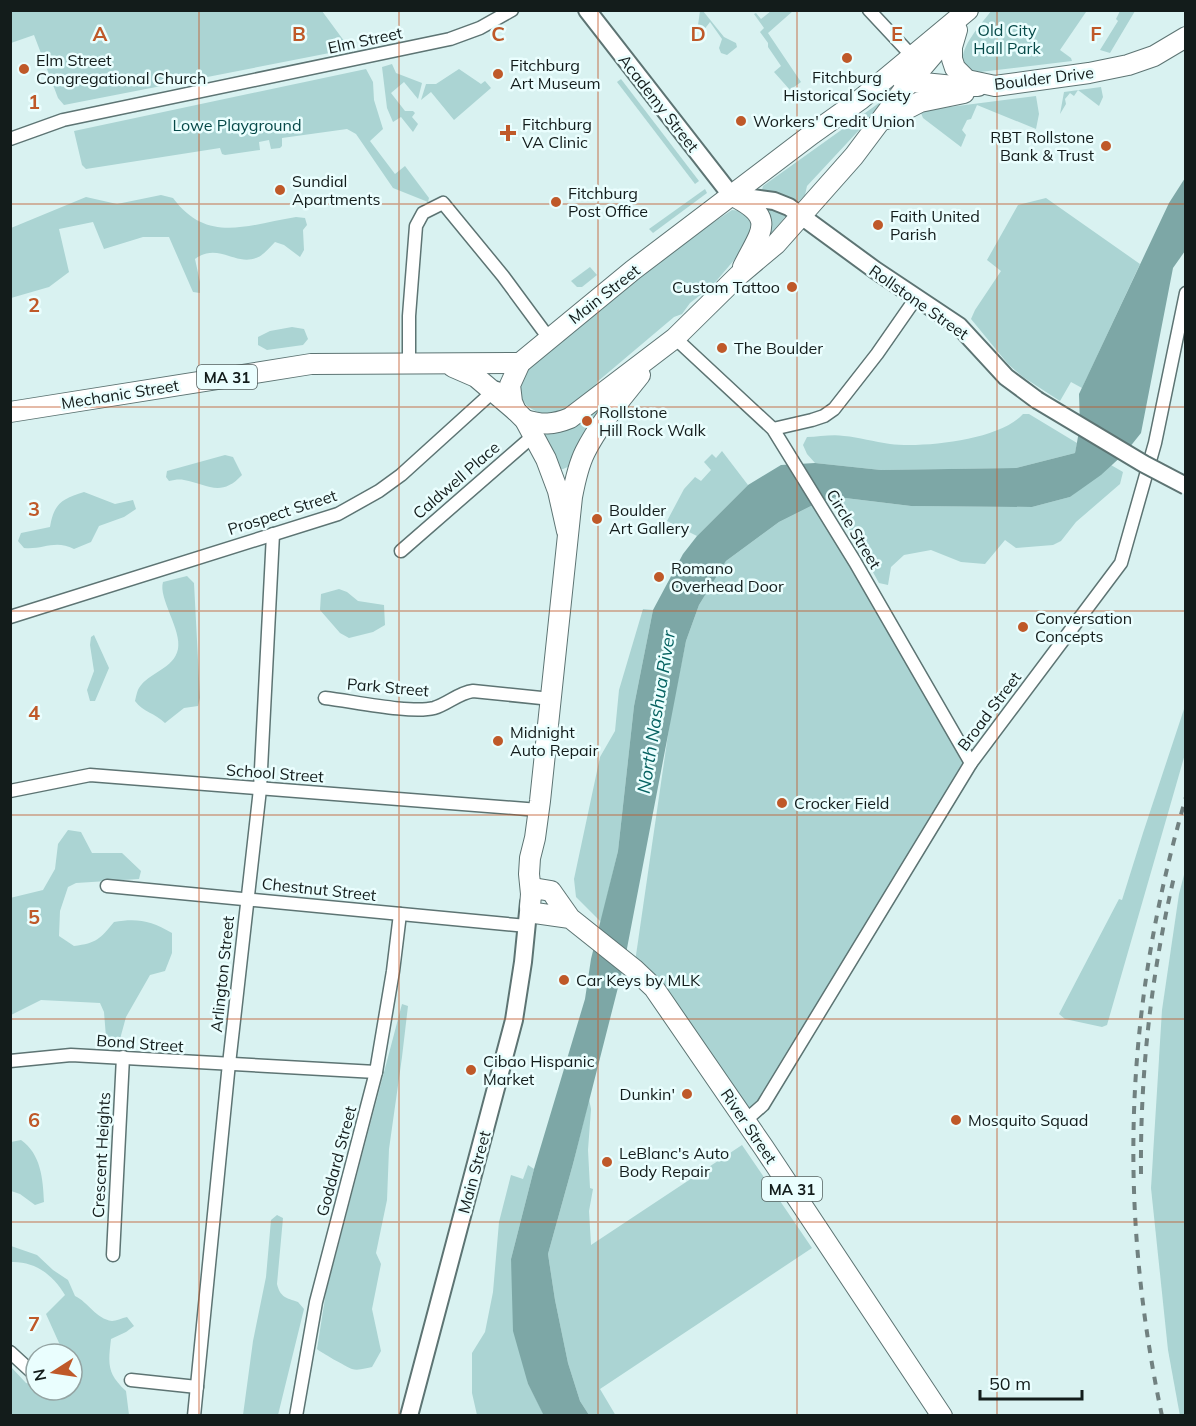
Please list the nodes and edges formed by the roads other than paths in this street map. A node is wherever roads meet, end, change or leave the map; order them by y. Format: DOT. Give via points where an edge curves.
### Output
graph roads {
  1 [pos="512,10"];
  2 [pos="587,10"];
  3 [pos="869,10"];
  4 [pos="959,20"];
  5 [pos="1185,37"];
  6 [pos="912,56"];
  7 [pos="911,81"];
  8 [pos="996,86"];
  9 [pos="861,99"];
  10 [pos="876,125"];
  11 [pos="10,139"];
  12 [pos="731,195"];
  13 [pos="802,216"];
  14 [pos="739,275"];
  15 [pos="1185,293"];
  16 [pos="915,298"];
  17 [pos="549,338"];
  18 [pos="675,338"];
  19 [pos="656,354"];
  20 [pos="520,363"];
  21 [pos="408,364"];
  22 [pos="445,364"];
  23 [pos="495,391"];
  24 [pos="10,412"];
  25 [pos="525,422"];
  26 [pos="773,429"];
  27 [pos="1185,486"];
  28 [pos="567,531"];
  29 [pos="273,534"];
  30 [pos="401,551"];
  31 [pos="10,617"];
  32 [pos="326,698"];
  33 [pos="551,699"];
  34 [pos="971,764"];
  35 [pos="260,789"];
  36 [pos="10,791"];
  37 [pos="539,810"];
  38 [pos="107,886"];
  39 [pos="247,898"];
  40 [pos="543,903"];
  41 [pos="400,914"];
  42 [pos="527,926"];
  43 [pos="123,1058"];
  44 [pos="10,1061"];
  45 [pos="229,1065"];
  46 [pos="376,1072"];
  47 [pos="746,1120"];
  48 [pos="113,1255"];
  49 [pos="10,1352"];
  50 [pos="24,1365"];
  51 [pos="130,1380"];
  52 [pos="196,1387"];
  53 [pos="194,1416"];
  54 [pos="296,1416"];
  55 [pos="409,1416"];
  56 [pos="942,1416"];
  1 -- 11 [label="street, Elm Street" via="450,39 63,120"];
  2 -- 12 [label="main road, Academy Street" via="600,37"];
  3 -- 6 [label="street"];
  4 -- 6 [label="main road, Main Street"];
  4 -- 7 [label="main road, Main Street"];
  4 -- 8 [label="main road, Boulder Drive" via="951,47 956,68 967,80"];
  5 -- 8 [label="main road, Boulder Drive" via="1154,56 1128,65"];
  6 -- 9 [label="main road, Main Street"];
  7 -- 8 [label="main road, Main Street"];
  7 -- 9 [label="main road, Main Street" via="890,84"];
  7 -- 10 [label="main road, Main Street"];
  8 -- 10 [label="main road, Main Street" via="920,102"];
  9 -- 12 [label="main road, Main Street"];
  10 -- 13 [label="main road, Main Street"];
  12 -- 13 [label="main road" via="774,201"];
  12 -- 14 [label="main road, Main Street" via="755,209 762,225"];
  12 -- 17 [label="main road, Main Street"];
  13 -- 14 [label="main road, Main Street"];
  13 -- 16 [label="main road, Rollstone Street"];
  14 -- 18 [label="main road, Main Street"];
  15 -- 34 [label="street, Broad Street" via="1155,443 1121,562"];
  16 -- 26 [label="street" via="834,409 812,420"];
  16 -- 27 [label="main road, Rollstone Street, bridge" via="959,326 1006,377 1037,400"];
  17 -- 20 [label="main road, Main Street"];
  17 -- 21 [label="street" via="443,203 423,213 416,226"];
  18 -- 19 [label="main road, Main Street"];
  18 -- 26 [label="street, Circle Street"];
  19 -- 25 [label="main road, Main Street" via="570,418 552,424"];
  19 -- 28 [label="main road, Main Street" via="585,452 577,472"];
  20 -- 22 [label="main road, Mechanic Street"];
  20 -- 23 [label="street, Prospect Street"];
  20 -- 25 [label="main road, Main Street" via="514,371 510,393"];
  21 -- 22 [label="main road, Mechanic Street / MA 31"];
  21 -- 24 [label="main road, Mechanic Street / MA 31" via="311,364"];
  22 -- 23 [label="main road, Mechanic Street / MA 31" via="476,377"];
  23 -- 25 [label="main road, Main Street / MA 31"];
  23 -- 29 [label="street, Prospect Street" via="379,490 338,514"];
  25 -- 28 [label="main road, Main Street / MA 31" via="551,471"];
  25 -- 30 [label="street, Caldwell Place"];
  26 -- 34 [label="street, Circle Street"];
  28 -- 33 [label="main road, Main Street / MA 31"];
  29 -- 31 [label="street, Prospect Street"];
  29 -- 35 [label="street, Arlington Street"];
  32 -- 33 [label="street, Park Street" via="424,709 473,691"];
  33 -- 37 [label="main road, Main Street / MA 31"];
  34 -- 47 [label="street, Broad Street" via="763,1105"];
  35 -- 36 [label="street, School Street" via="90,775"];
  35 -- 37 [label="street, School Street"];
  35 -- 39 [label="street, Arlington Street"];
  37 -- 40 [label="main road, Main Street / MA 31" via="529,874"];
  38 -- 39 [label="street, Chestnut Street"];
  39 -- 41 [label="street, Chestnut Street"];
  39 -- 45 [label="street, Arlington Street"];
  40 -- 42 [label="main road, Main Street"];
  40 -- 47 [label="main road, River Street / MA 31" via="573,920 654,988"];
  41 -- 42 [label="street, Chestnut Street"];
  41 -- 46 [label="street, Goddard Street"];
  42 -- 55 [label="main road, Main Street" via="514,1020"];
  43 -- 44 [label="street, Bond Street" via="71,1055"];
  43 -- 45 [label="street, Bond Street"];
  43 -- 48 [label="street, Crescent Heights"];
  45 -- 46 [label="street, Bond Street"];
  45 -- 52 [label="street, Arlington Street"];
  46 -- 54 [label="street, Goddard Street" via="316,1302"];
  47 -- 56 [label="main road, River Street / MA 31"];
  49 -- 50 [label="street"];
  51 -- 52 [label="street"];
  52 -- 53 [label="street, Arlington Street"];
}
